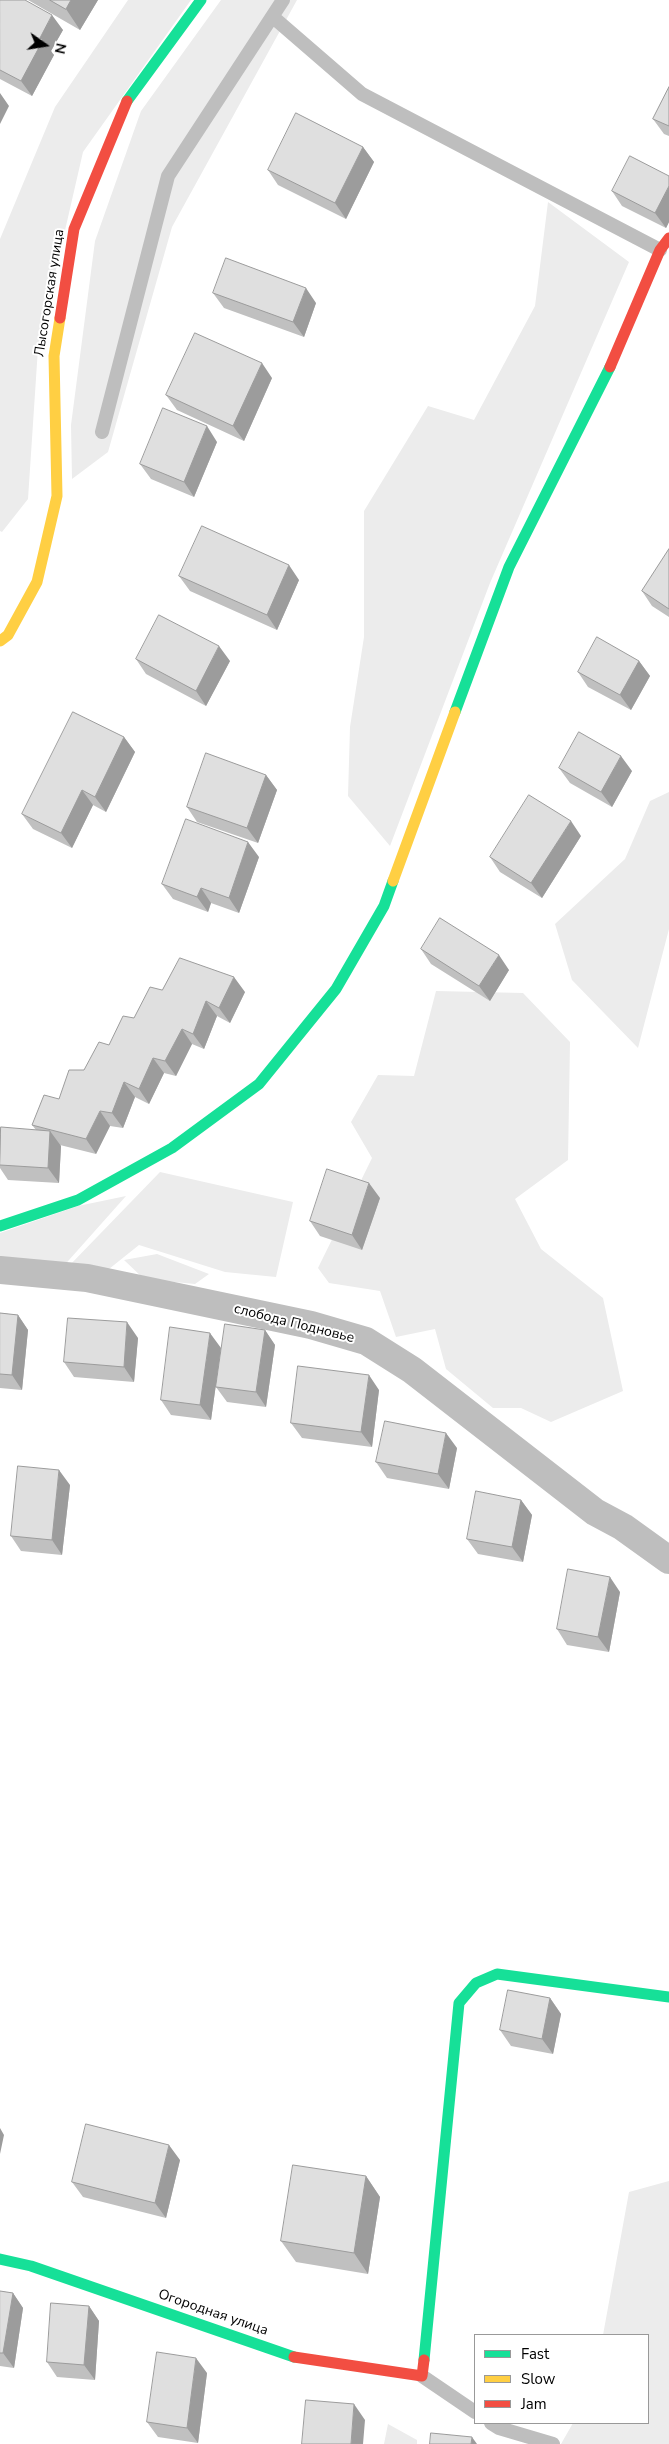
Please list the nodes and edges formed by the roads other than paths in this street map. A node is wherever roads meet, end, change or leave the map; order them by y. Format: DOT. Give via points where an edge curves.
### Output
graph roads {
  1 [pos="201,0"];
  2 [pos="283,0"];
  3 [pos="273,17"];
  4 [pos="669,238"];
  5 [pos="660,250"];
  6 [pos="102,432"];
  7 [pos="0,641"];
  8 [pos="0,1226"];
  9 [pos="0,1270"];
  10 [pos="669,1560"];
  11 [pos="669,1997"];
  12 [pos="0,2259"];
  13 [pos="422,2376"];
  14 [pos="474,2411"];
  15 [pos="493,2424"];
  16 [pos="552,2444"];
  1 -- 7 [label="street, Лысогорская улица" via="126,100 74,229 54,356 57,496 37,582 8,635"];
  2 -- 3 [label="lane"];
  3 -- 5 [label="lane" via="362,94"];
  3 -- 6 [label="lane" via="168,176"];
  4 -- 5 [label="street"];
  5 -- 8 [label="street" via="602,385 509,567 384,906 336,989 259,1084 172,1148 78,1200"];
  9 -- 10 [label="street, слобода Подновье" via="86,1278 311,1325 366,1342 412,1370 595,1512 623,1527"];
  11 -- 13 [label="street" via="497,1974 476,1983 458,2003"];
  12 -- 13 [label="street, Огородная улица" via="40,2269 290,2356"];
  13 -- 14 [label="lane"];
  15 -- 16 [label="lane"];
}
